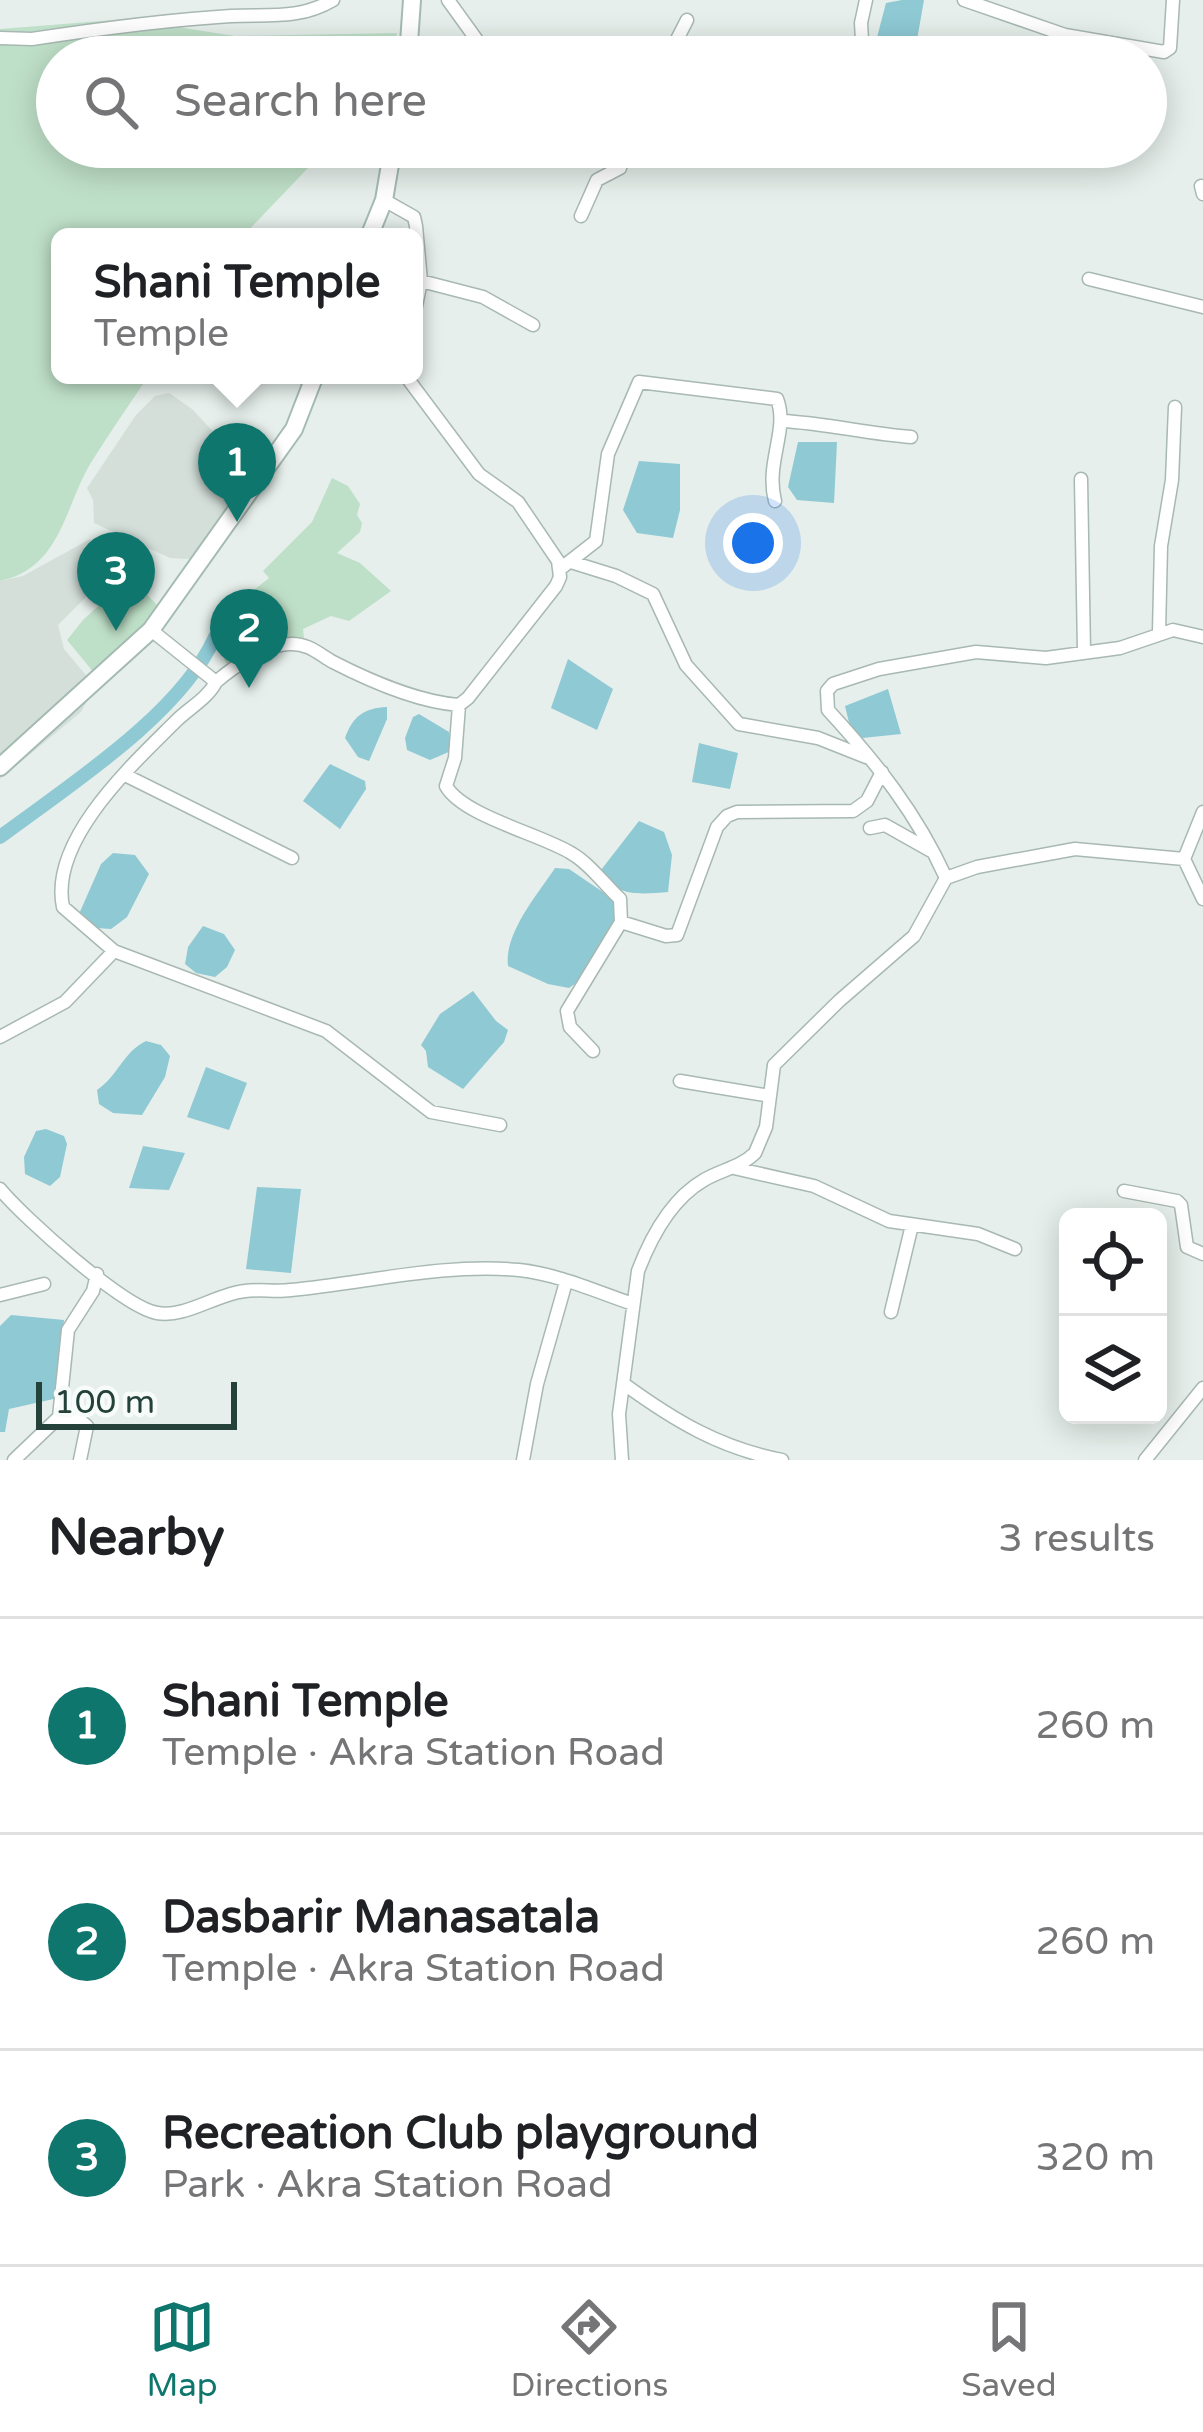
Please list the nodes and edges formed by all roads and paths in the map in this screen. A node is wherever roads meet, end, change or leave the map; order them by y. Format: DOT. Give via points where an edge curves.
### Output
graph roads {
  1 [pos="333,0"];
  2 [pos="412,0"];
  3 [pos="448,0"];
  4 [pos="866,0"];
  5 [pos="964,0"];
  6 [pos="1173,0"];
  7 [pos="687,20"];
  8 [pos="58,36"];
  9 [pos="409,36"];
  10 [pos="474,36"];
  11 [pos="679,36"];
  12 [pos="862,36"];
  13 [pos="1076,36"];
  14 [pos="0,38"];
  15 [pos="36,39"];
  16 [pos="1167,50"];
  17 [pos="389,168"];
  18 [pos="620,168"];
  19 [pos="384,200"];
  20 [pos="581,216"];
  21 [pos="373,228"];
  22 [pos="415,228"];
  23 [pos="1089,279"];
  24 [pos="423,282"];
  25 [pos="1203,307"];
  26 [pos="533,325"];
  27 [pos="312,384"];
  28 [pos="412,384"];
  29 [pos="1175,407"];
  30 [pos="782,422"];
  31 [pos="911,436"];
  32 [pos="1081,479"];
  33 [pos="775,501"];
  34 [pos="566,565"];
  35 [pos="151,630"];
  36 [pos="1159,632"];
  37 [pos="1203,637"];
  38 [pos="1084,652"];
  39 [pos="213,678"];
  40 [pos="459,705"];
  41 [pos="873,759"];
  42 [pos="0,767"];
  43 [pos="882,772"];
  44 [pos="124,776"];
  45 [pos="1203,812"];
  46 [pos="870,828"];
  47 [pos="934,853"];
  48 [pos="292,858"];
  49 [pos="1184,859"];
  50 [pos="946,878"];
  51 [pos="1203,898"];
  52 [pos="620,922"];
  53 [pos="114,951"];
  54 [pos="0,1037"];
  55 [pos="592,1052"];
  56 [pos="680,1081"];
  57 [pos="770,1096"];
  58 [pos="500,1125"];
  59 [pos="733,1168"];
  60 [pos="0,1189"];
  61 [pos="1124,1191"];
  62 [pos="912,1225"];
  63 [pos="1015,1250"];
  64 [pos="1203,1254"];
  65 [pos="97,1274"];
  66 [pos="566,1282"];
  67 [pos="44,1284"];
  68 [pos="0,1295"];
  69 [pos="633,1304"];
  70 [pos="891,1312"];
  71 [pos="625,1384"];
  72 [pos="1203,1388"];
  73 [pos="58,1418"];
  74 [pos="14,1460"];
  75 [pos="80,1460"];
  76 [pos="523,1460"];
  77 [pos="622,1460"];
  78 [pos="782,1460"];
  79 [pos="1145,1460"];
  1 -- 8 [label="street" via="301,14"];
  2 -- 9 [label="main road"];
  3 -- 10 [label="street"];
  4 -- 12 [label="street"];
  5 -- 13 [label="street"];
  6 -- 16 [label="street"];
  7 -- 11 [label="street"];
  14 -- 15 [label="street"];
  17 -- 19 [label="main road"];
  18 -- 20 [label="street" via="597,181"];
  19 -- 21 [label="main road"];
  19 -- 22 [label="street" via="414,218"];
  23 -- 25 [label="street"];
  24 -- 26 [label="street" via="484,297"];
  27 -- 35 [label="main road" via="294,429"];
  28 -- 34 [label="street" via="479,474 518,502"];
  29 -- 36 [label="street"];
  30 -- 31 [label="street"];
  30 -- 33 [label="street" via="771,463"];
  30 -- 34 [label="street" via="781,405 768,394 636,384 608,454 596,542"];
  32 -- 38 [label="street"];
  34 -- 40 [label="street"];
  34 -- 41 [label="street" via="616,575 653,594 686,665 740,724 818,738"];
  35 -- 39 [label="street"];
  35 -- 42 [label="main road"];
  36 -- 37 [label="street"];
  36 -- 38 [label="street"];
  38 -- 41 [label="street" via="976,652 832,684 828,710"];
  39 -- 40 [label="street" via="286,643"];
  39 -- 44 [label="street" via="208,695"];
  40 -- 52 [label="street" via="451,795 580,859 620,898"];
  41 -- 43 [label="street"];
  43 -- 47 [label="street"];
  43 -- 52 [label="street" via="853,811 727,816 677,935"];
  44 -- 48 [label="street"];
  44 -- 53 [label="street" via="73,843 62,885 63,907"];
  45 -- 49 [label="street"];
  46 -- 47 [label="street" via="885,826"];
  47 -- 50 [label="street"];
  49 -- 50 [label="street" via="1076,849"];
  49 -- 51 [label="street"];
  50 -- 57 [label="street" via="914,936 779,1059"];
  52 -- 55 [label="street" via="567,1011"];
  53 -- 54 [label="street" via="65,1002"];
  53 -- 58 [label="street" via="326,1030 430,1112"];
  56 -- 57 [label="street"];
  57 -- 59 [label="street" via="755,1154"];
  59 -- 62 [label="street" via="814,1186"];
  59 -- 69 [label="street" via="671,1208 645,1252"];
  60 -- 65 [label="street"];
  61 -- 64 [label="street" via="1181,1204 1187,1247"];
  62 -- 63 [label="street" via="978,1234"];
  62 -- 70 [label="street"];
  65 -- 66 [label="street" via="159,1314 245,1291 414,1273 518,1270"];
  65 -- 73 [label="street" via="68,1330"];
  66 -- 69 [label="street"];
  66 -- 76 [label="street"];
  67 -- 68 [label="street"];
  69 -- 71 [label="street"];
  71 -- 77 [label="street"];
  71 -- 78 [label="street" via="691,1430"];
  72 -- 79 [label="street"];
  73 -- 74 [label="street"];
  73 -- 75 [label="street" via="85,1422"];
}
